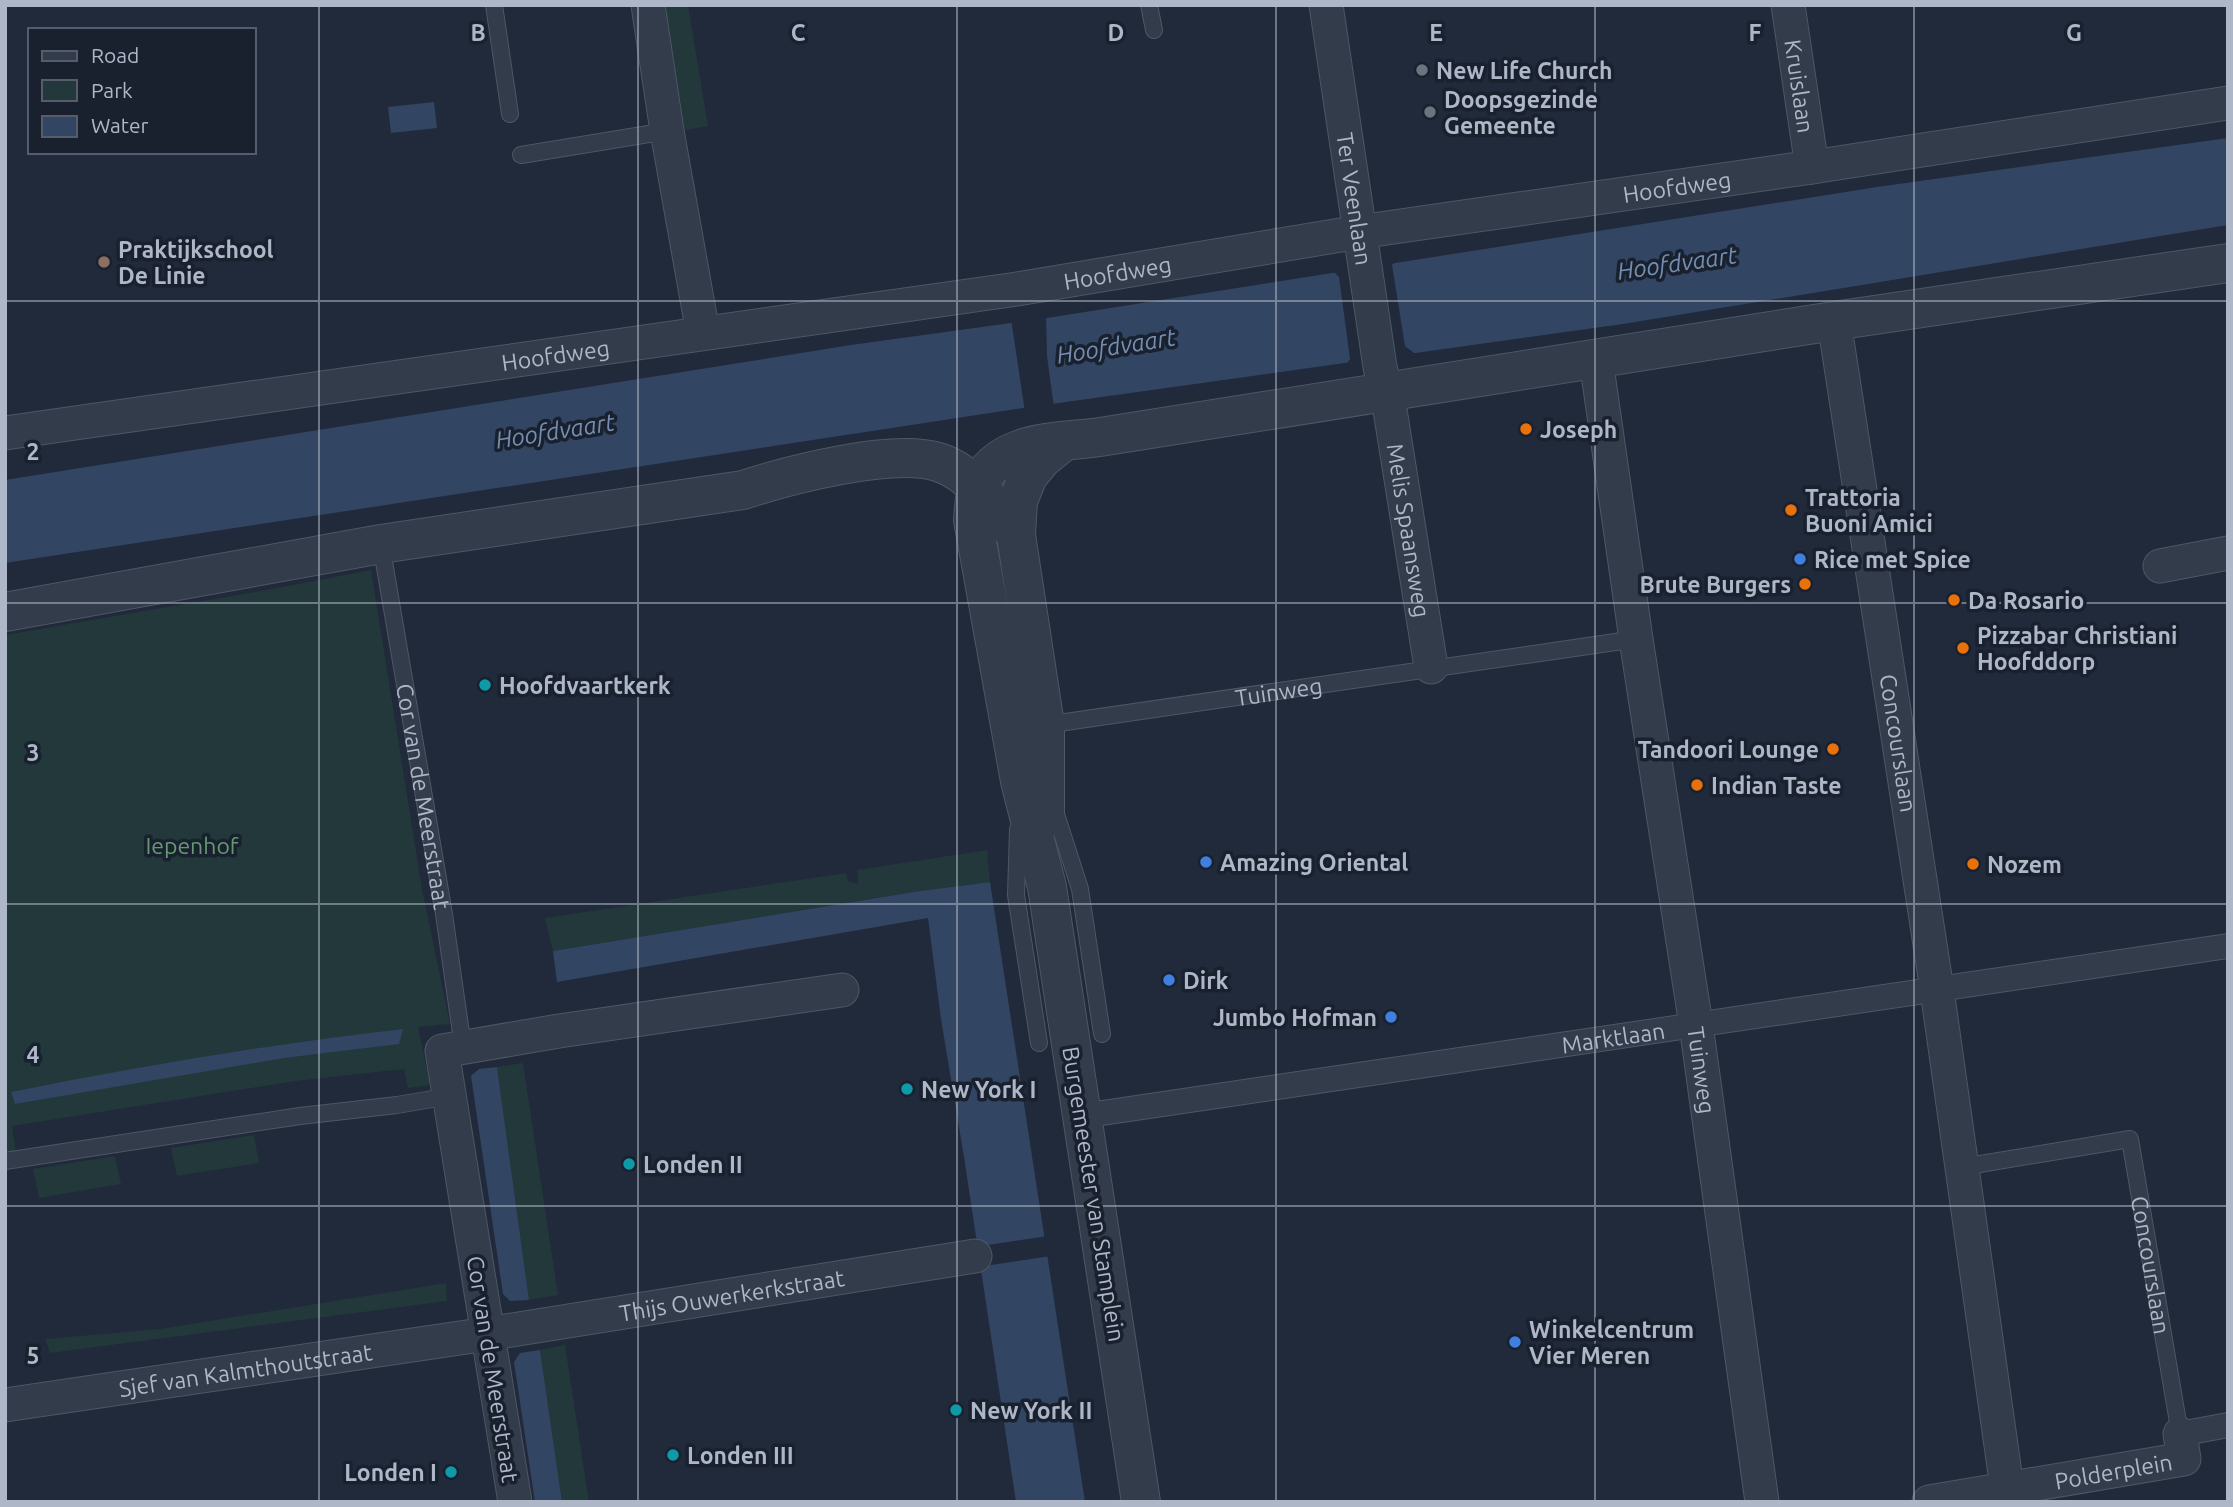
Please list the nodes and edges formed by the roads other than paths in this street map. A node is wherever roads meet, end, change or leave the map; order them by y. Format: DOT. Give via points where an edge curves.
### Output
graph roads {
  1 [pos="494,5"];
  2 [pos="648,5"];
  3 [pos="1149,5"];
  4 [pos="1326,5"];
  5 [pos="1788,5"];
  6 [pos="1154,30"];
  7 [pos="2228,103"];
  8 [pos="510,114"];
  9 [pos="667,131"];
  10 [pos="521,155"];
  11 [pos="1812,167"];
  12 [pos="1361,245"];
  13 [pos="2228,263"];
  14 [pos="1834,321"];
  15 [pos="703,333"];
  16 [pos="1595,360"];
  17 [pos="1383,380"];
  18 [pos="5,433"];
  19 [pos="1063,442"];
  20 [pos="975,504"];
  21 [pos="1016,535"];
  22 [pos="381,544"];
  23 [pos="2228,553"];
  24 [pos="2161,566"];
  25 [pos="5,612"];
  26 [pos="1636,639"];
  27 [pos="1431,667"];
  28 [pos="1045,725"];
  29 [pos="1032,779"];
  30 [pos="2228,946"];
  31 [pos="842,990"];
  32 [pos="1937,990"];
  33 [pos="1696,1025"];
  34 [pos="1102,1034"];
  35 [pos="1039,1042"];
  36 [pos="463,1047"];
  37 [pos="450,1096"];
  38 [pos="1082,1116"];
  39 [pos="5,1161"];
  40 [pos="1962,1167"];
  41 [pos="975,1256"];
  42 [pos="487,1334"];
  43 [pos="5,1405"];
  44 [pos="2228,1425"];
  45 [pos="2180,1434"];
  46 [pos="2007,1488"];
  47 [pos="515,1502"];
  48 [pos="1142,1502"];
  49 [pos="1762,1502"];
  50 [pos="1929,1502"];
  1 -- 8 [label="lane"];
  2 -- 9 [label="street"];
  3 -- 6 [label="lane"];
  4 -- 12 [label="street, Ter Veenlaan"];
  5 -- 11 [label="street, Kruislaan"];
  7 -- 11 [label="street, Hoofdweg"];
  9 -- 10 [label="lane"];
  9 -- 15 [label="street"];
  11 -- 12 [label="street, Hoofdweg"];
  12 -- 15 [label="street, Hoofdweg"];
  12 -- 17 [label="street, Ter Veenlaan"];
  13 -- 14 [label="street"];
  14 -- 16 [label="street"];
  14 -- 32 [label="street, Concourslaan"];
  15 -- 18 [label="street, Hoofdweg"];
  16 -- 17 [label="street"];
  16 -- 26 [label="street, Tuinweg"];
  17 -- 19 [label="street"];
  17 -- 27 [label="street, Melis Spaansweg"];
  19 -- 20 [label="street" via="1024,446 999,461"];
  19 -- 21 [label="street" via="1028,476 1017,501"];
  20 -- 21 [label="street" via="999,511"];
  20 -- 22 [label="street" via="901,478 790,492 743,490"];
  20 -- 29 [label="street, Burgemeester van Stamplein"];
  21 -- 28 [label="street, Burgemeester van Stamplein"];
  22 -- 25 [label="street"];
  22 -- 36 [label="lane, Cor van de Meerstraat"];
  23 -- 24 [label="street"];
  26 -- 27 [label="lane, Tuinweg"];
  26 -- 33 [label="street, Tuinweg"];
  27 -- 28 [label="lane, Tuinweg"];
  28 -- 29 [label="street, Burgemeester van Stamplein"];
  29 -- 34 [label="lane" via="1080,889"];
  29 -- 35 [label="lane" via="1016,895"];
  29 -- 38 [label="street, Burgemeester van Stamplein"];
  30 -- 32 [label="street, Marktlaan"];
  31 -- 36 [label="street"];
  32 -- 33 [label="street, Marktlaan"];
  32 -- 40 [label="street, Concourslaan"];
  33 -- 38 [label="street, Marktlaan"];
  33 -- 49 [label="street, Tuinweg"];
  36 -- 37 [label="street, Cor van de Meerstraat" via="442,1051"];
  37 -- 39 [label="lane"];
  37 -- 42 [label="street, Cor van de Meerstraat"];
  38 -- 48 [label="street, Burgemeester van Stamplein"];
  40 -- 45 [label="lane, Concourslaan" via="2130,1139"];
  40 -- 46 [label="street, Concourslaan"];
  41 -- 42 [label="street, Thijs Ouwerkerkstraat"];
  42 -- 43 [label="street, Sjef van Kalmthoutstraat"];
  42 -- 47 [label="street, Cor van de Meerstraat"];
  44 -- 45 [label="street, Polderplein"];
  45 -- 46 [label="street, Polderplein" via="2185,1458"];
  46 -- 50 [label="street, Polderplein"];
}
